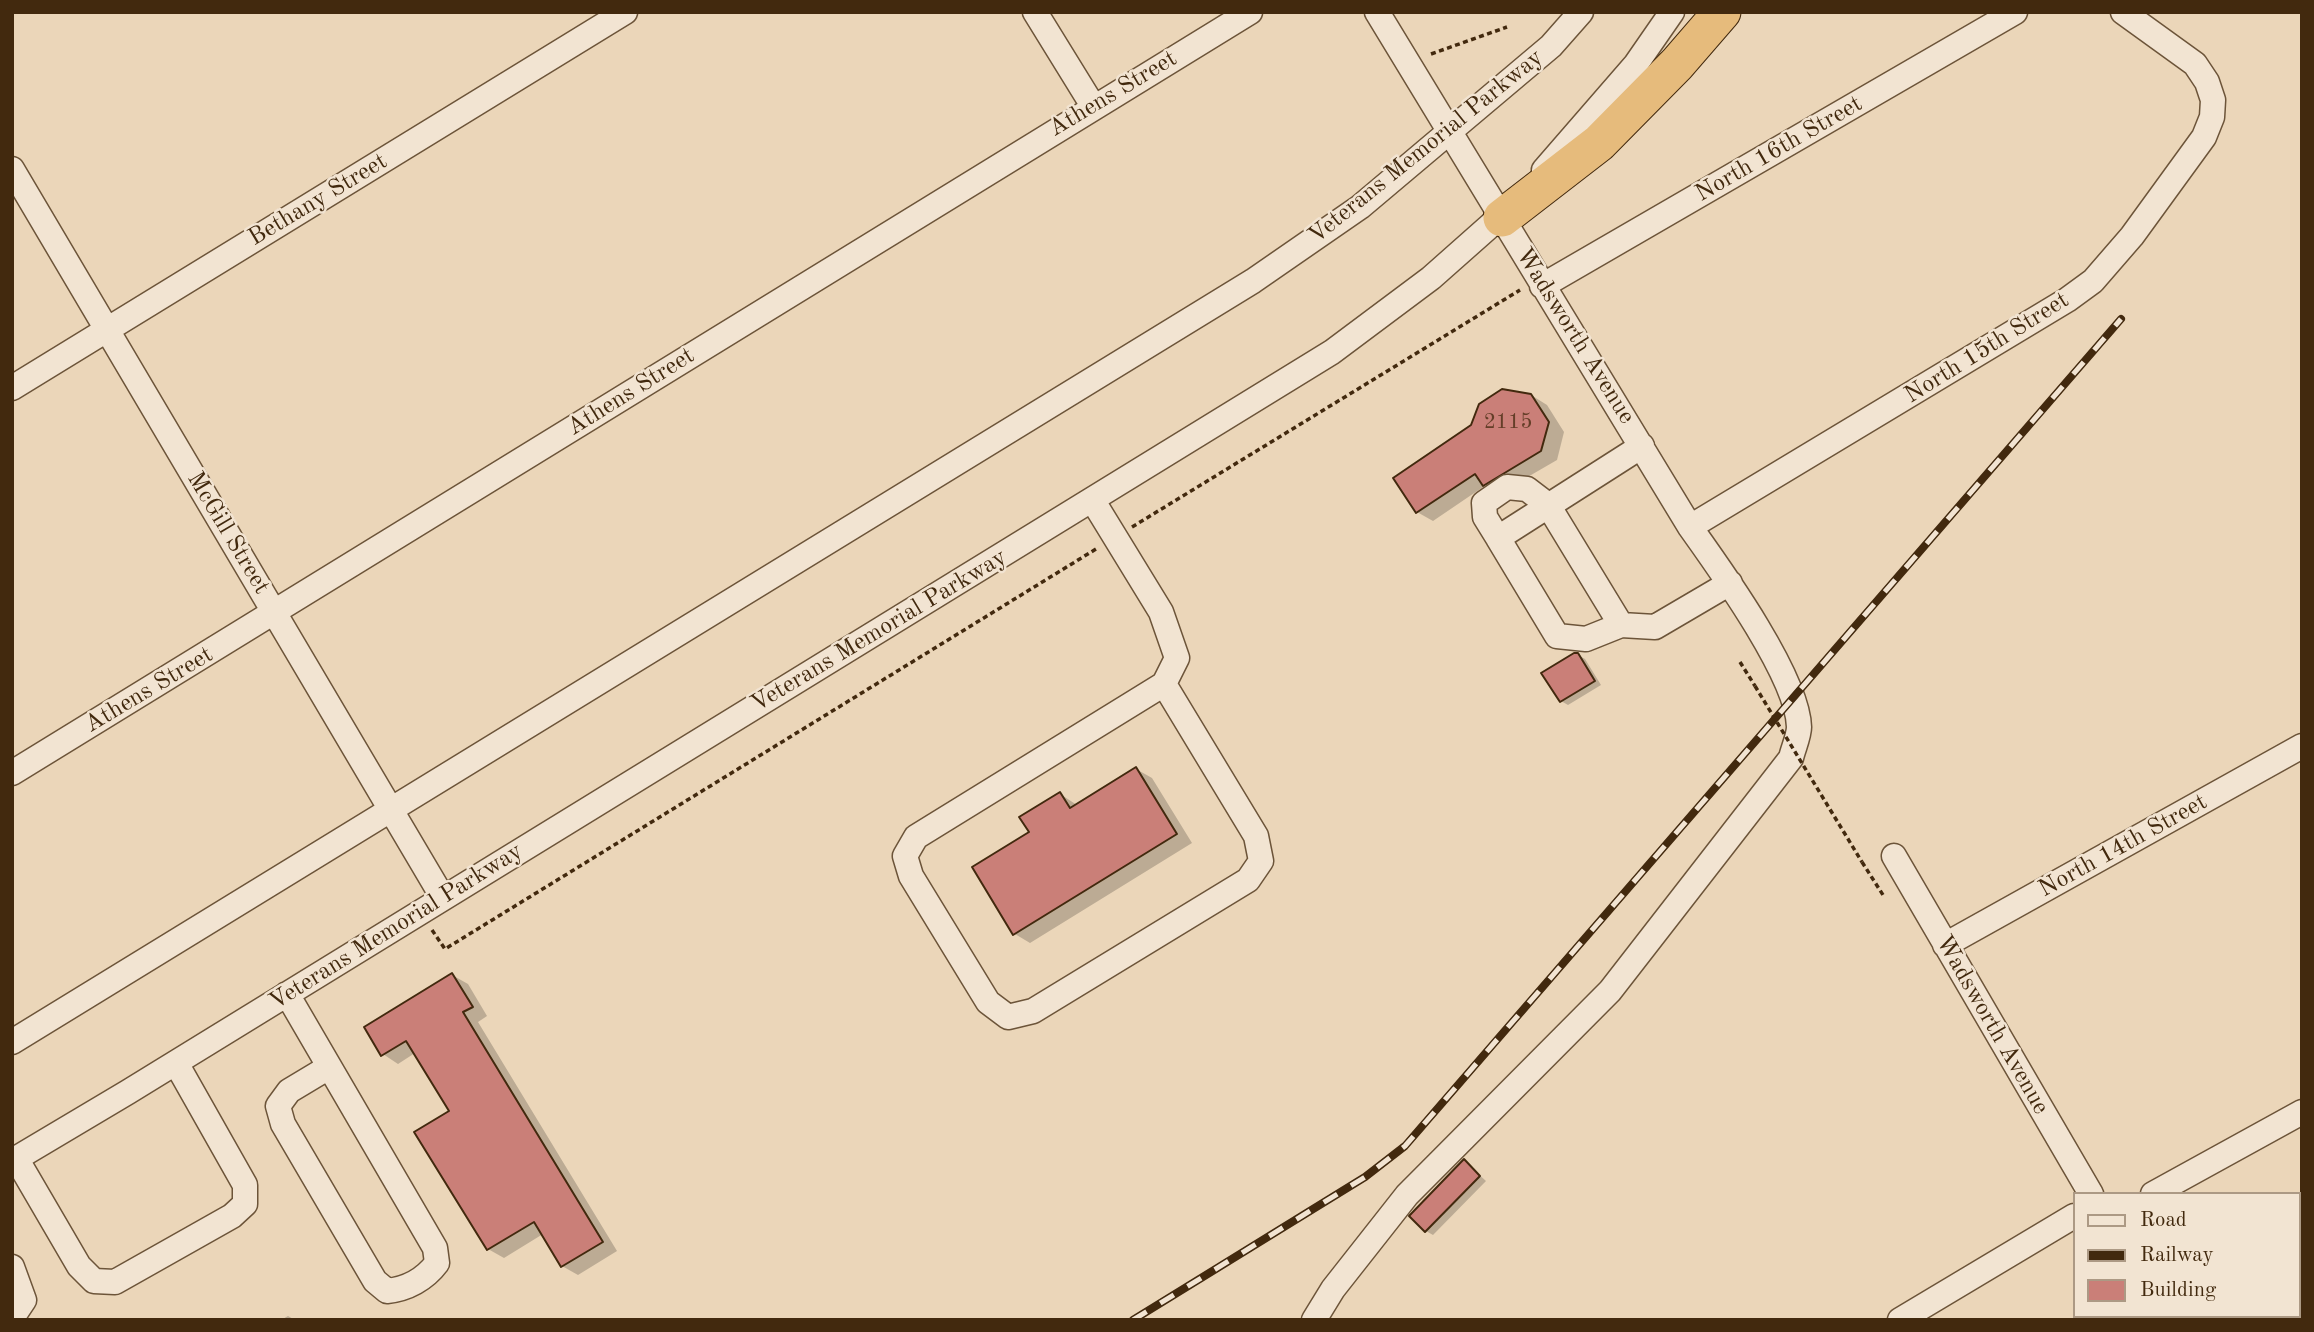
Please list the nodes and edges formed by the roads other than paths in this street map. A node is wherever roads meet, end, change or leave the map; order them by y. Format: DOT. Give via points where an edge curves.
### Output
graph roads {
  1 [pos="625,12"];
  2 [pos="1035,12"];
  3 [pos="1250,12"];
  4 [pos="1377,12"];
  5 [pos="1581,12"];
  6 [pos="1672,12"];
  7 [pos="1722,12"];
  8 [pos="2015,12"];
  9 [pos="2123,12"];
  10 [pos="1093,106"];
  11 [pos="1448,133"];
  12 [pos="12,169"];
  13 [pos="1502,218"];
  14 [pos="1542,286"];
  15 [pos="108,330"];
  16 [pos="12,388"];
  17 [pos="1642,446"];
  18 [pos="1093,500"];
  19 [pos="1548,505"];
  20 [pos="1690,527"];
  21 [pos="1498,538"];
  22 [pos="1730,583"];
  23 [pos="275,613"];
  24 [pos="1621,625"];
  25 [pos="1164,684"];
  26 [pos="2302,747"];
  27 [pos="12,774"];
  28 [pos="392,810"];
  29 [pos="1894,856"];
  30 [pos="443,898"];
  31 [pos="1945,945"];
  32 [pos="287,994"];
  33 [pos="12,1042"];
  34 [pos="176,1063"];
  35 [pos="329,1067"];
  36 [pos="2302,1112"];
  37 [pos="14,1159"];
  38 [pos="2090,1192"];
  39 [pos="2157,1192"];
  40 [pos="2072,1217"];
  41 [pos="12,1267"];
  42 [pos="24,1312"];
  43 [pos="1314,1320"];
  44 [pos="1900,1320"];
  1 -- 15 [label="street, Bethany Street"];
  2 -- 10 [label="street"];
  3 -- 10 [label="street, Athens Street"];
  4 -- 11 [label="street, Wadsworth Avenue"];
  5 -- 11 [label="street, Veterans Memorial Parkway" via="1551,46"];
  6 -- 13 [label="street, Veterans Memorial Parkway" via="1636,64"];
  7 -- 13 [label="highway" via="1599,143"];
  8 -- 14 [label="street, North 16th Street"];
  9 -- 20 [label="street, North 15th Street" via="2195,64 2213,100 2213,117 2204,137 2132,236 2093,281 2026,327"];
  10 -- 23 [label="street, Athens Street"];
  11 -- 13 [label="street, Wadsworth Avenue"];
  11 -- 28 [label="street, Veterans Memorial Parkway" via="1360,207 1253,281"];
  12 -- 15 [label="street, McGill Street"];
  13 -- 14 [label="street, Wadsworth Avenue"];
  13 -- 18 [label="street, Veterans Memorial Parkway" via="1332,352"];
  14 -- 17 [label="street, Wadsworth Avenue"];
  15 -- 16 [label="street, Bethany Street"];
  15 -- 23 [label="street, McGill Street"];
  17 -- 19 [label="street"];
  17 -- 20 [label="street, Wadsworth Avenue"];
  18 -- 25 [label="street" via="1161,612 1177,658"];
  18 -- 30 [label="street, Veterans Memorial Parkway"];
  19 -- 21 [label="street"];
  19 -- 21 [label="street" via="1527,489 1507,487 1490,497 1485,517"];
  19 -- 24 [label="street"];
  20 -- 22 [label="street, Wadsworth Avenue"];
  21 -- 24 [label="street" via="1558,636 1586,639"];
  22 -- 24 [label="street" via="1655,627"];
  22 -- 43 [label="street, Wadsworth Avenue" via="1792,698 1799,728 1791,758 1610,991 1407,1195"];
  23 -- 27 [label="street, Athens Street"];
  23 -- 28 [label="street, McGill Street"];
  25 -- 25 [label="street" via="916,837 905,856 911,876 988,1002 1008,1017 1033,1011 1248,880 1261,861 1256,836"];
  26 -- 31 [label="street, North 14th Street"];
  28 -- 30 [label="street, McGill Street"];
  28 -- 33 [label="street, Veterans Memorial Parkway"];
  29 -- 31 [label="street, Wadsworth Avenue"];
  30 -- 32 [label="street, Veterans Memorial Parkway"];
  31 -- 38 [label="street, Wadsworth Avenue"];
  32 -- 34 [label="street, Veterans Memorial Parkway"];
  32 -- 35 [label="street"];
  34 -- 37 [label="street, Veterans Memorial Parkway"];
  34 -- 37 [label="street" via="245,1185 245,1204 232,1216 115,1282 94,1281 79,1266"];
  35 -- 35 [label="street" via="435,1248 437,1263 429,1274 400,1290 387,1291 375,1281 283,1124 278,1106 289,1091"];
  36 -- 39 [label="street"];
  40 -- 44 [label="street"];
  41 -- 42 [label="street"];
}
